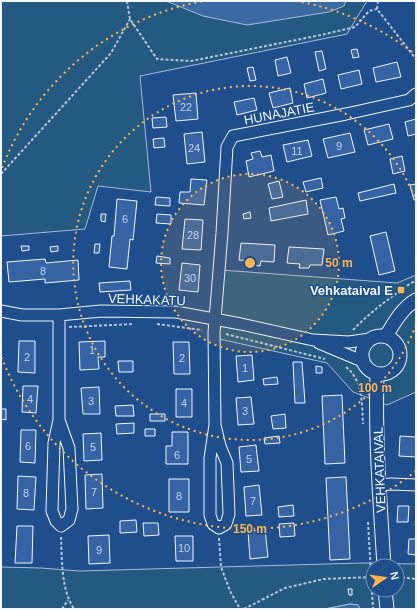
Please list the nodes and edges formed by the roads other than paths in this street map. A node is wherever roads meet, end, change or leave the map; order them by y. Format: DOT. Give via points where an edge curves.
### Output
graph roads {
  1 [pos="416,94"];
  2 [pos="416,300"];
  3 [pos="1,311"];
  4 [pos="60,315"];
  5 [pos="215,319"];
  6 [pos="386,336"];
  7 [pos="370,339"];
  8 [pos="313,340"];
  9 [pos="362,361"];
  10 [pos="377,374"];
  11 [pos="59,420"];
  12 [pos="215,425"];
  13 [pos="380,485"];
  14 [pos="416,485"];
  15 [pos="384,558"];
  16 [pos="385,598"];
  17 [pos="386,609"];
  1 -- 5 [label="street, HUNAJATIE" via="401,102 233,136 228,148"];
  2 -- 6 [label="street" via="409,303"];
  3 -- 4 [label="street, VEHKAKATU" via="22,315"];
  4 -- 5 [label="street, VEHKAKATU" via="101,311 176,312"];
  4 -- 11 [label="street"];
  5 -- 8 [label="street, VEHKAKATU"];
  5 -- 12 [label="street"];
  6 -- 7 [label="street"];
  6 -- 10 [label="street" via="398,345 400,360 391,372"];
  7 -- 8 [label="street, VEHKAKATU" via="349,342"];
  7 -- 9 [label="street" via="361,353"];
  8 -- 9 [label="street, VEHKAKATU"];
  9 -- 10 [label="street" via="370,372"];
  10 -- 13 [label="street, VEHKATAIVAL"];
  11 -- 11 [label="street" via="54,443 52,511 61,526 69,520 72,509 69,448"];
  12 -- 12 [label="street" via="210,458 210,515 213,524 219,528 226,524 229,514 227,463"];
  13 -- 14 [label="street"];
  13 -- 15 [label="street, VEHKATAIVAL"];
  16 -- 17 [label="street"];
}
